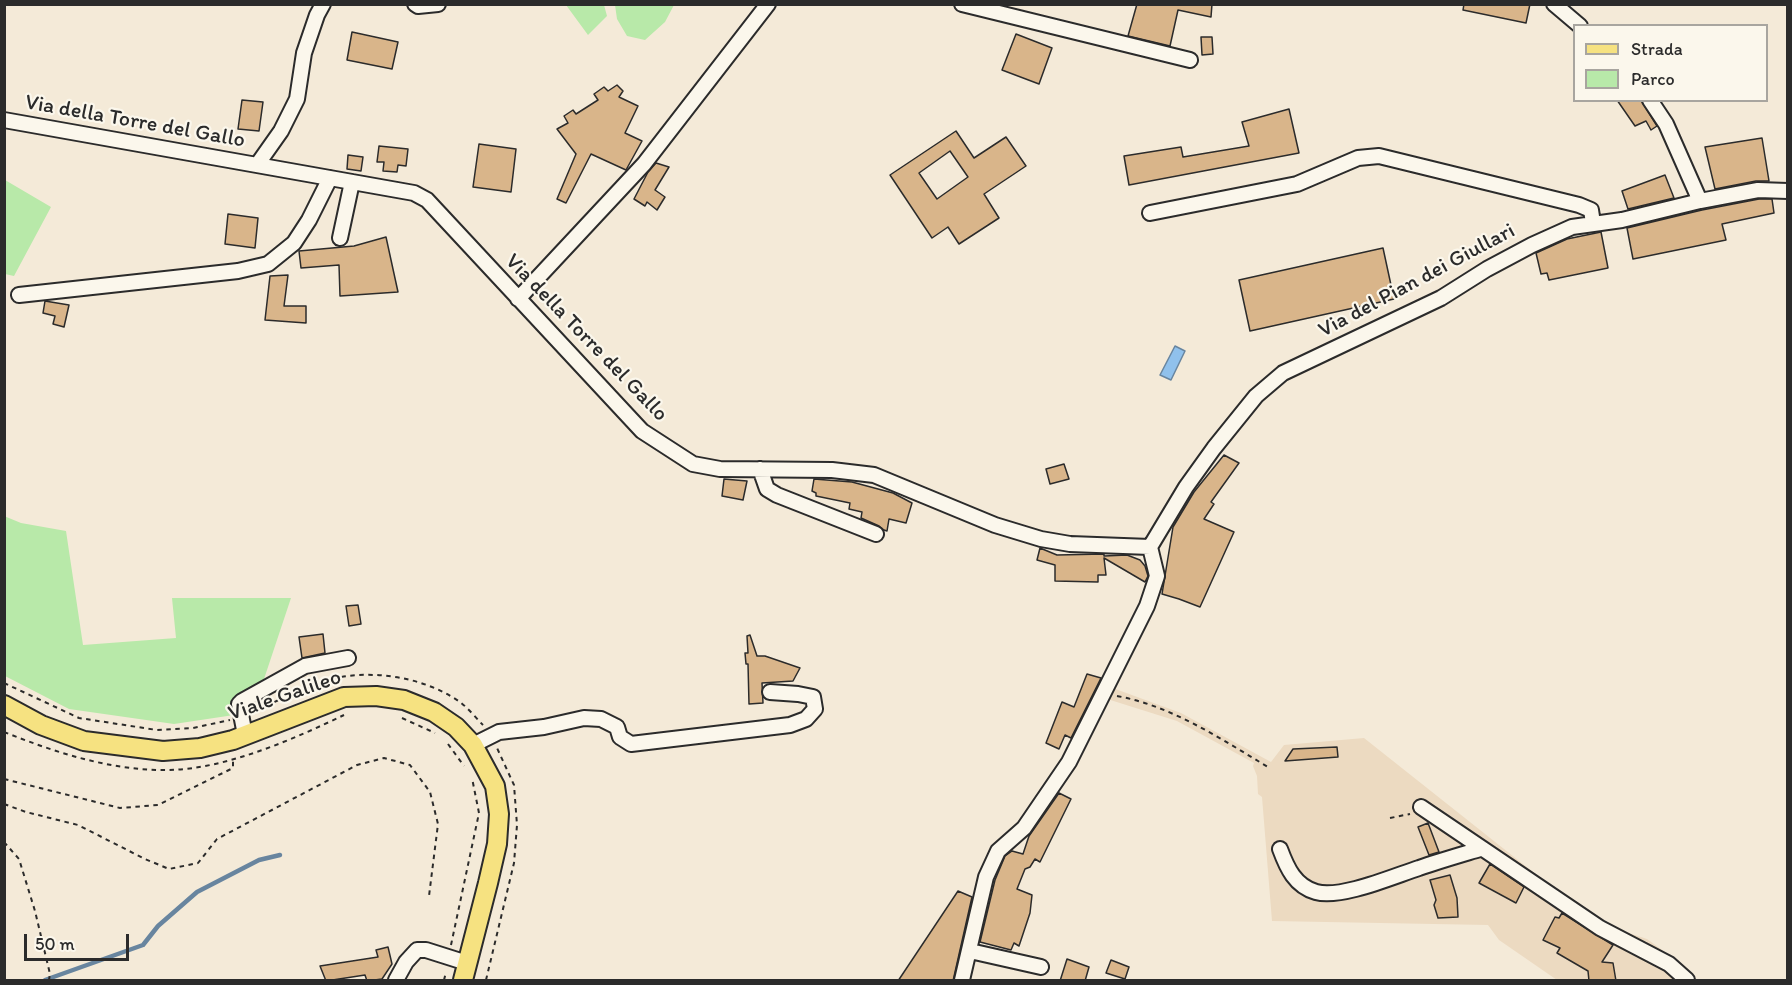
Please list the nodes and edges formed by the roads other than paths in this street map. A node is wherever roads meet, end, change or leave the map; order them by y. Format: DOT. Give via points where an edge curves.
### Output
graph roads {
  1 [pos="323,4"];
  2 [pos="416,4"];
  3 [pos="438,4"];
  4 [pos="768,4"];
  5 [pos="962,4"];
  6 [pos="1554,4"];
  7 [pos="1578,24"];
  8 [pos="1190,60"];
  9 [pos="1651,102"];
  10 [pos="4,120"];
  11 [pos="257,165"];
  12 [pos="330,178"];
  13 [pos="352,182"];
  14 [pos="1788,191"];
  15 [pos="1700,201"];
  16 [pos="1150,213"];
  17 [pos="1593,223"];
  18 [pos="340,238"];
  19 [pos="19,295"];
  20 [pos="518,299"];
  21 [pos="760,469"];
  22 [pos="876,534"];
  23 [pos="1150,547"];
  24 [pos="348,658"];
  25 [pos="770,692"];
  26 [pos="4,705"];
  27 [pos="239,730"];
  28 [pos="473,745"];
  29 [pos="1419,811"];
  30 [pos="1280,849"];
  31 [pos="1480,849"];
  32 [pos="970,951"];
  33 [pos="1041,967"];
  34 [pos="465,972"];
  35 [pos="964,979"];
  36 [pos="396,981"];
  37 [pos="1687,981"];
  1 -- 11 [label="street, Via della Torre del Gallo" via="304,53 297,99"];
  2 -- 3 [label="street"];
  4 -- 20 [label="street" via="644,164"];
  5 -- 8 [label="street"];
  6 -- 7 [label="street"];
  9 -- 15 [label="street" via="1666,124"];
  10 -- 11 [label="street, Via della Torre del Gallo"];
  11 -- 12 [label="street, Via della Torre del Gallo"];
  12 -- 13 [label="street, Via della Torre del Gallo"];
  12 -- 19 [label="street" via="294,243 267,264 238,271"];
  13 -- 18 [label="street"];
  13 -- 20 [label="street, Via della Torre del Gallo" via="414,193 427,200"];
  14 -- 15 [label="street, Via del Pian dei Giullari" via="1758,190"];
  15 -- 17 [label="street, Via del Pian dei Giullari"];
  16 -- 17 [label="street" via="1297,184 1358,158 1379,156 1579,204 1591,210"];
  17 -- 23 [label="street, Via del Pian dei Giullari" via="1572,227 1532,245 1441,298 1283,373 1256,396 1214,448"];
  20 -- 21 [label="street, Via della Torre del Gallo" via="642,431 693,464"];
  21 -- 22 [label="street" via="767,489 777,495"];
  21 -- 23 [label="street, Via della Torre del Gallo" via="874,475 1027,535 1070,544"];
  23 -- 32 [label="street" via="1157,576 1147,606 1069,762 1024,828 998,851 986,877"];
  24 -- 27 [label="street" via="305,666 242,701"];
  25 -- 28 [label="street" via="813,698 815,709 806,719 790,724 631,744 620,737 617,727 601,719 584,718 507,730"];
  26 -- 27 [label="main road, Viale Galileo" via="84,741 163,751 200,748"];
  27 -- 28 [label="main road, Viale Galileo" via="344,697 376,696 404,700 434,712"];
  28 -- 34 [label="main road, Viale Galileo" via="495,786 499,814 497,844"];
  29 -- 31 [label="street"];
  30 -- 31 [label="street" via="1294,879 1317,892 1331,894"];
  31 -- 37 [label="street" via="1600,928 1670,964"];
  32 -- 33 [label="street"];
  32 -- 35 [label="street"];
  34 -- 36 [label="street" via="448,957 417,950"];
}
